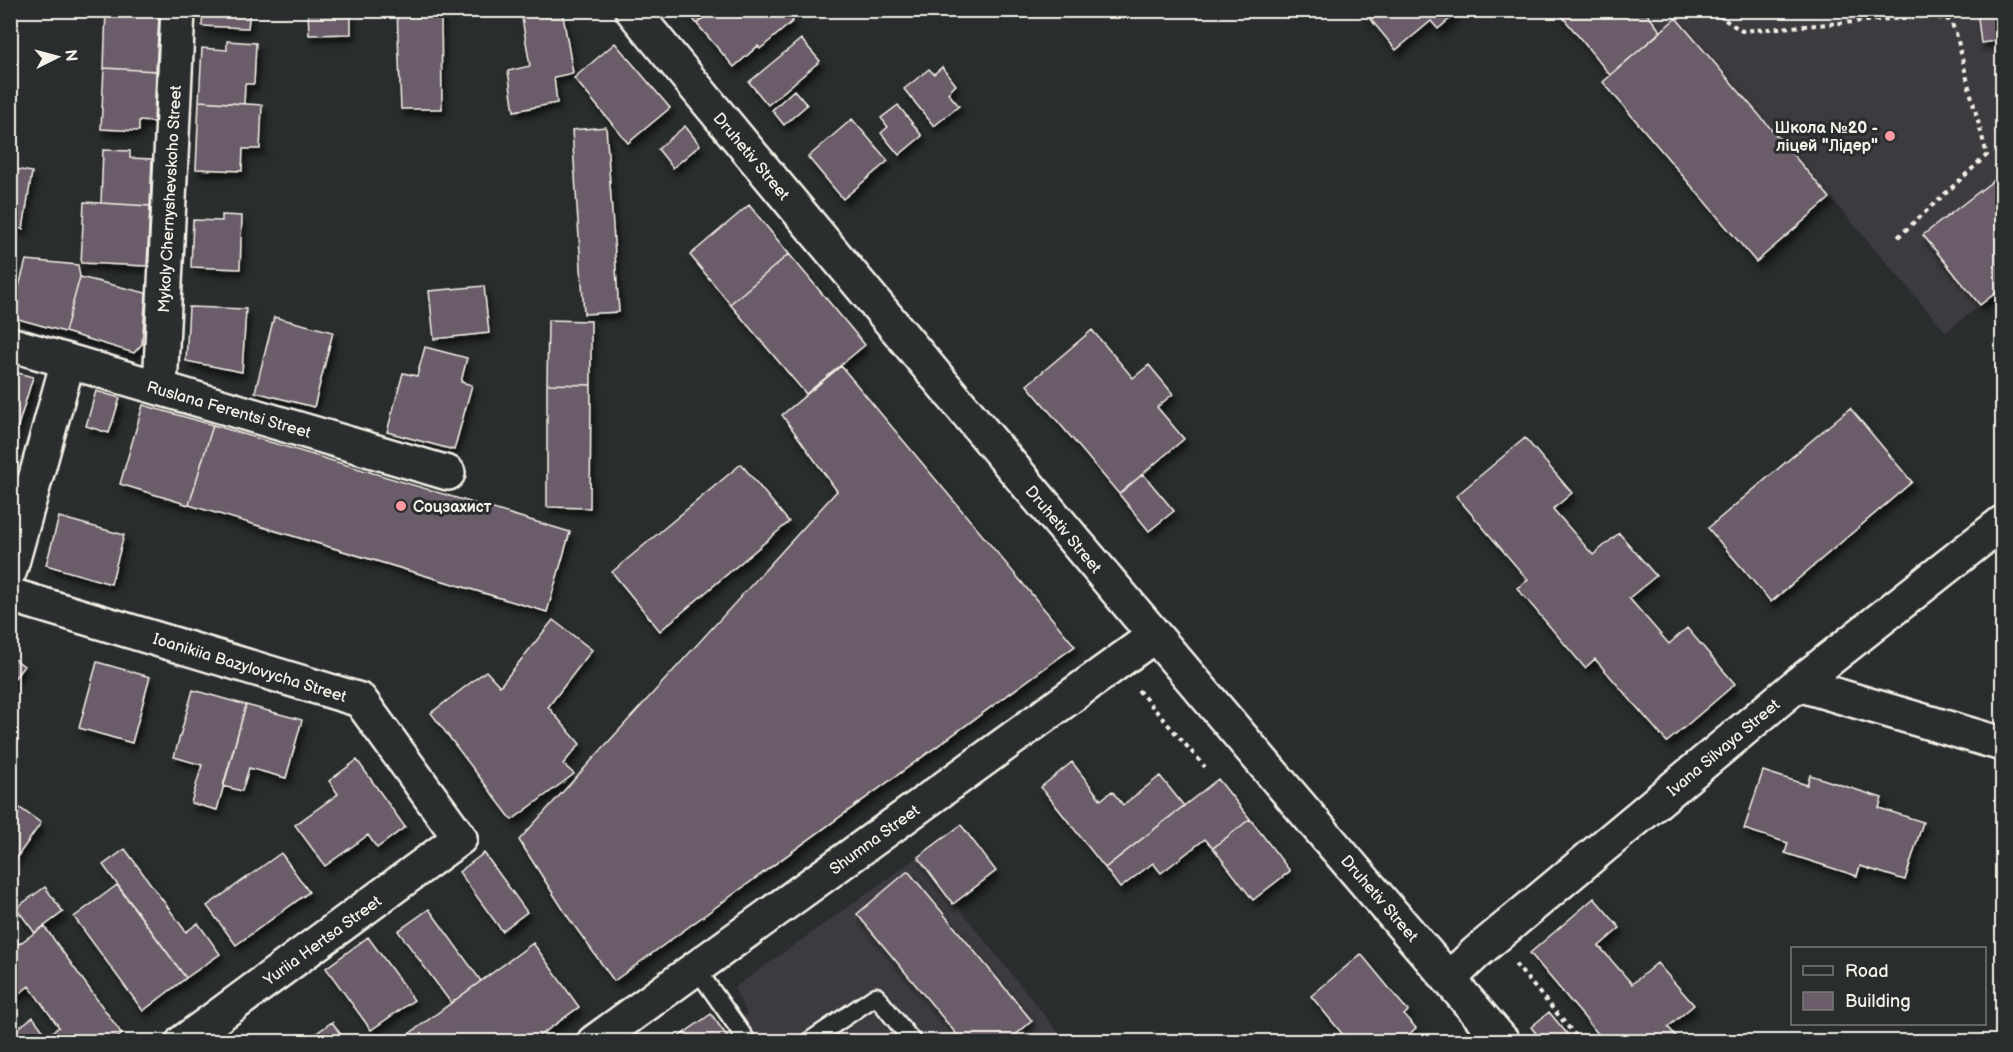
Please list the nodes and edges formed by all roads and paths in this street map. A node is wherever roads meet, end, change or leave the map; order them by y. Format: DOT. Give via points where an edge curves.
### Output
graph roads {
  1 [pos="178,10"];
  2 [pos="632,10"];
  3 [pos="1710,10"];
  4 [pos="1897,238"];
  5 [pos="10,344"];
  6 [pos="68,361"];
  7 [pos="160,388"];
  8 [pos="448,473"];
  9 [pos="2002,523"];
  10 [pos="10,570"];
  11 [pos="10,595"];
  12 [pos="1154,636"];
  13 [pos="1131,682"];
  14 [pos="1798,684"];
  15 [pos="2002,744"];
  16 [pos="1205,767"];
  17 [pos="460,838"];
  18 [pos="1508,956"];
  19 [pos="696,968"];
  20 [pos="1449,979"];
  21 [pos="183,1041"];
  22 [pos="594,1041"];
  23 [pos="748,1041"];
  24 [pos="808,1041"];
  25 [pos="913,1041"];
  26 [pos="1503,1041"];
  27 [pos="1581,1041"];
  1 -- 7 [label="street, Mykoly Chernyshevskoho Street"];
  2 -- 12 [label="street, Druhetiv Street"];
  3 -- 4 [label="path" via="1742,31 1928,15 1950,20 1987,155"];
  5 -- 6 [label="street, Ruslana Ferentsi Street"];
  6 -- 7 [label="street, Ruslana Ferentsi Street"];
  6 -- 10 [label="street"];
  7 -- 8 [label="street, Ruslana Ferentsi Street"];
  9 -- 14 [label="street, Ivana Silvaya Street"];
  11 -- 17 [label="street, Ioanikiia Bazylovycha Street" via="360,700"];
  12 -- 19 [label="street, Shumna Street"];
  12 -- 20 [label="street, Druhetiv Street"];
  13 -- 16 [label="path"];
  14 -- 15 [label="street"];
  14 -- 20 [label="street, Ivana Silvaya Street"];
  17 -- 21 [label="street, Yuriia Hertsa Street"];
  18 -- 27 [label="path"];
  19 -- 22 [label="street, Shumna Street"];
  19 -- 23 [label="lane"];
  20 -- 26 [label="street, Druhetiv Street"];
  24 -- 25 [label="lane" via="876,996"];
}
